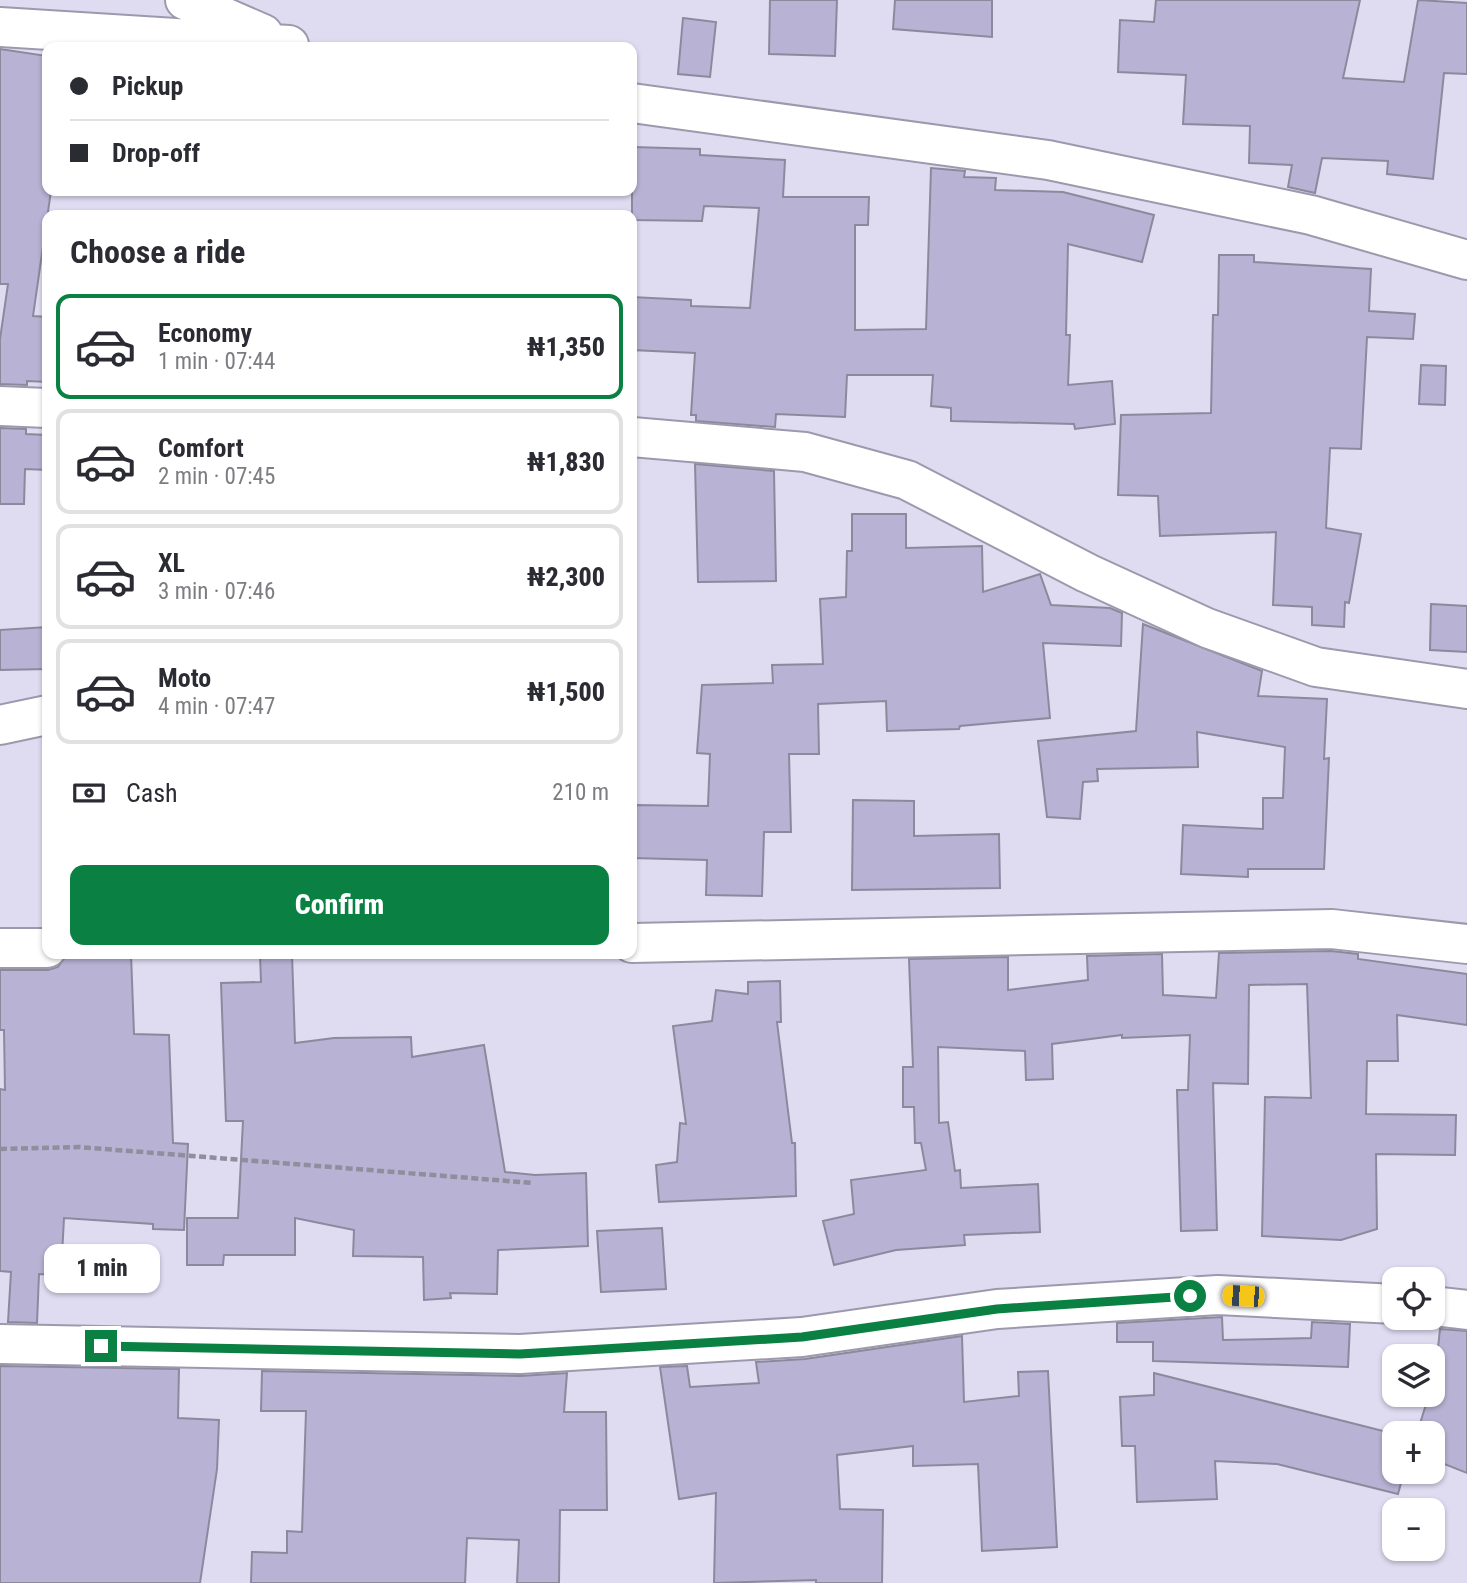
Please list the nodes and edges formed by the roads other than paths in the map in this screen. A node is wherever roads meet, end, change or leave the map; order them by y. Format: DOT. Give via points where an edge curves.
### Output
graph roads {
  1 [pos="185,0"];
  2 [pos="0,27"];
  3 [pos="232,42"];
  4 [pos="285,42"];
  5 [pos="637,104"];
  6 [pos="1467,260"];
  7 [pos="0,406"];
  8 [pos="42,408"];
  9 [pos="637,438"];
  10 [pos="1467,689"];
  11 [pos="42,716"];
  12 [pos="0,725"];
  13 [pos="637,943"];
  14 [pos="1467,944"];
  15 [pos="0,948"];
  16 [pos="42,948"];
  17 [pos="1382,1303"];
  18 [pos="1445,1307"];
  19 [pos="1467,1310"];
  20 [pos="0,1344"];
  1 -- 4 [label="street"];
  2 -- 3 [label="street"];
  5 -- 6 [label="street" via="1048,160 1311,215"];
  7 -- 8 [label="street"];
  9 -- 10 [label="street" via="805,452 907,480 1087,573 1207,628 1316,667"];
  11 -- 12 [label="street"];
  13 -- 14 [label="street" via="1332,929"];
  15 -- 16 [label="street"];
  17 -- 20 [label="street" via="1218,1295 997,1309 802,1337 520,1354"];
  18 -- 19 [label="street"];
}
